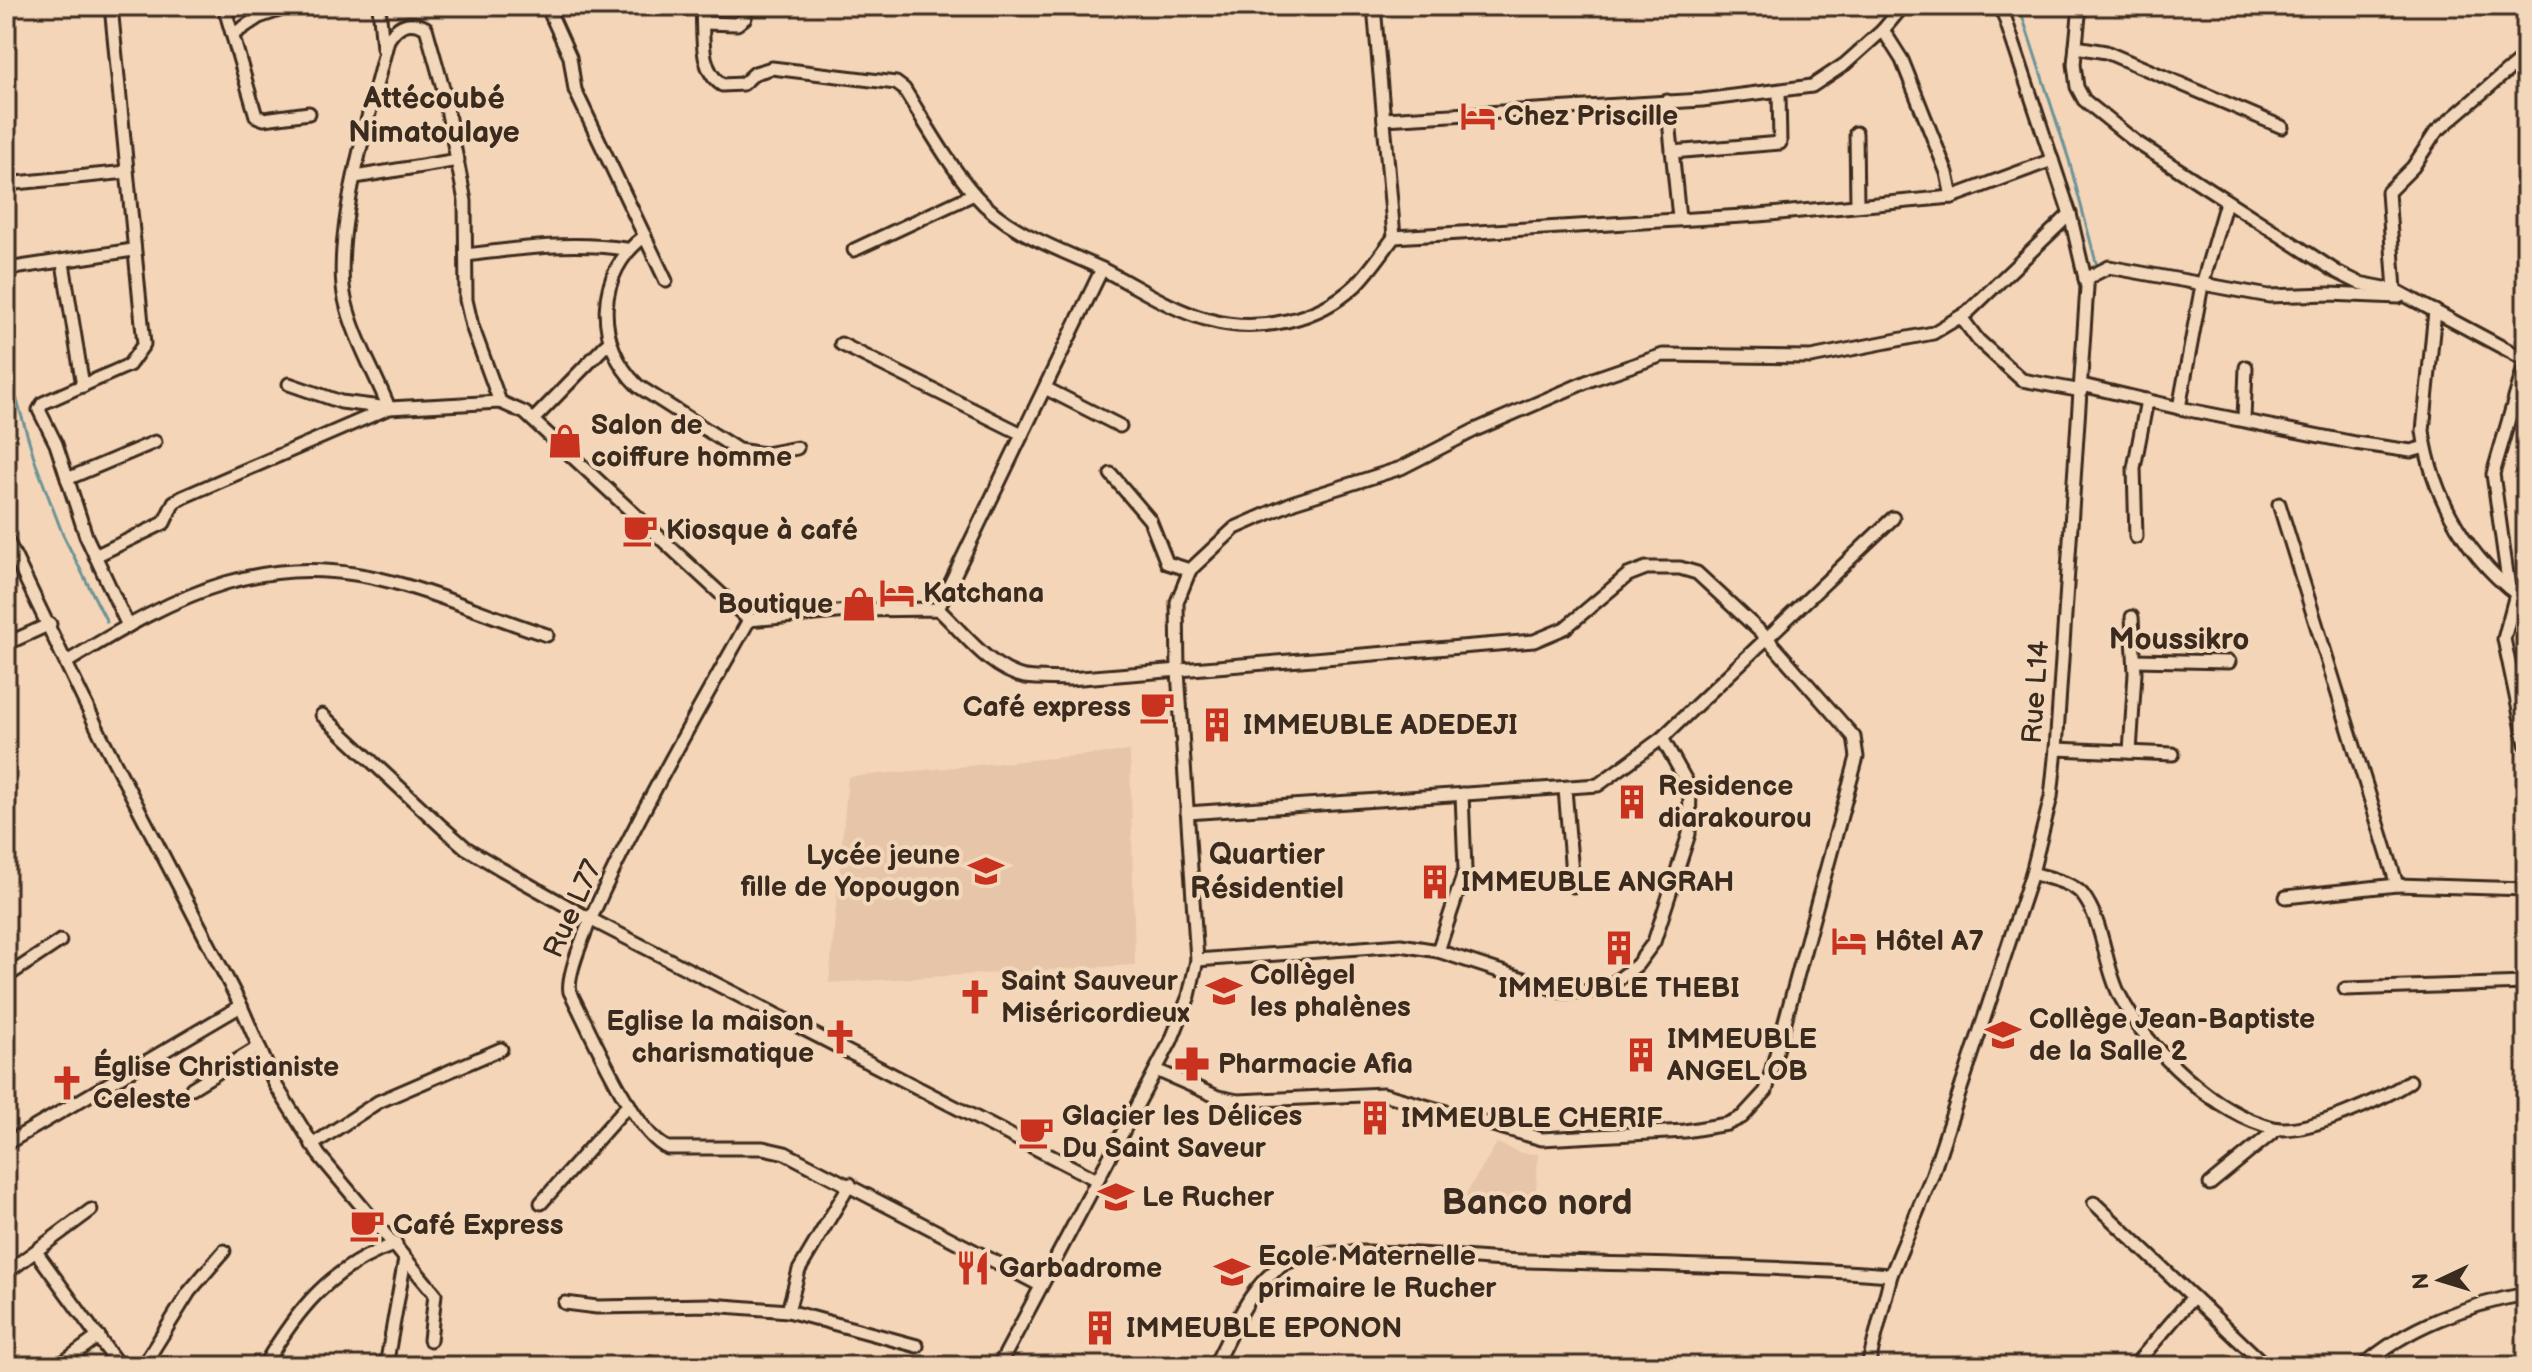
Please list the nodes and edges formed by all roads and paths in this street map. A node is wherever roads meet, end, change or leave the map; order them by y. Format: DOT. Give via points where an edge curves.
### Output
graph roads {
  1 [pos="111,6"];
  2 [pos="224,6"];
  3 [pos="291,6"];
  4 [pos="379,6"];
  5 [pos="547,6"];
  6 [pos="702,6"];
  7 [pos="746,6"];
  8 [pos="1374,6"];
  9 [pos="1903,6"];
  10 [pos="2001,6"];
  11 [pos="2080,6"];
  12 [pos="703,23"];
  13 [pos="1883,30"];
  14 [pos="235,33"];
  15 [pos="2076,47"];
  16 [pos="2526,55"];
  17 [pos="384,56"];
  18 [pos="1779,92"];
  19 [pos="1667,101"];
  20 [pos="309,113"];
  21 [pos="1384,119"];
  22 [pos="2282,127"];
  23 [pos="1856,133"];
  24 [pos="1672,152"];
  25 [pos="458,160"];
  26 [pos="2052,160"];
  27 [pos="127,172"];
  28 [pos="355,177"];
  29 [pos="6,184"];
  30 [pos="974,194"];
  31 [pos="1952,197"];
  32 [pos="2226,202"];
  33 [pos="1857,205"];
  34 [pos="2070,214"];
  35 [pos="1679,218"];
  36 [pos="645,236"];
  37 [pos="1394,237"];
  38 [pos="626,249"];
  39 [pos="133,250"];
  40 [pos="854,250"];
  41 [pos="467,255"];
  42 [pos="63,263"];
  43 [pos="7,269"];
  44 [pos="1102,269"];
  45 [pos="2085,279"];
  46 [pos="666,281"];
  47 [pos="2202,285"];
  48 [pos="2395,290"];
  49 [pos="2407,297"];
  50 [pos="2435,311"];
  51 [pos="1961,317"];
  52 [pos="841,344"];
  53 [pos="610,346"];
  54 [pos="2246,367"];
  55 [pos="289,384"];
  56 [pos="83,386"];
  57 [pos="1045,388"];
  58 [pos="2082,388"];
  59 [pos="2147,400"];
  60 [pos="500,402"];
  61 [pos="389,408"];
  62 [pos="2179,408"];
  63 [pos="2244,419"];
  64 [pos="533,420"];
  65 [pos="1120,426"];
  66 [pos="1022,434"];
  67 [pos="155,442"];
  68 [pos="2425,447"];
  69 [pos="797,448"];
  70 [pos="1111,474"];
  71 [pos="67,479"];
  72 [pos="2279,504"];
  73 [pos="1893,518"];
  74 [pos="2136,537"];
  75 [pos="6,538"];
  76 [pos="95,556"];
  77 [pos="1190,570"];
  78 [pos="2517,594"];
  79 [pos="938,609"];
  80 [pos="2132,617"];
  81 [pos="749,620"];
  82 [pos="50,624"];
  83 [pos="128,626"];
  84 [pos="547,635"];
  85 [pos="1766,637"];
  86 [pos="6,644"];
  87 [pos="2135,660"];
  88 [pos="67,662"];
  89 [pos="2229,662"];
  90 [pos="1178,671"];
  91 [pos="322,715"];
  92 [pos="1662,738"];
  93 [pos="2526,744"];
  94 [pos="2056,749"];
  95 [pos="2130,752"];
  96 [pos="2173,754"];
  97 [pos="1565,789"];
  98 [pos="1462,794"];
  99 [pos="1187,813"];
  100 [pos="2032,873"];
  101 [pos="2397,885"];
  102 [pos="1573,886"];
  103 [pos="2526,889"];
  104 [pos="2286,897"];
  105 [pos="588,918"];
  106 [pos="60,941"];
  107 [pos="1438,951"];
  108 [pos="1197,960"];
  109 [pos="6,977"];
  110 [pos="2526,983"];
  111 [pos="2345,989"];
  112 [pos="241,1006"];
  113 [pos="259,1047"];
  114 [pos="501,1049"];
  115 [pos="1156,1070"];
  116 [pos="2410,1081"];
  117 [pos="192,1088"];
  118 [pos="629,1104"];
  119 [pos="2277,1129"];
  120 [pos="6,1144"];
  121 [pos="312,1145"];
  122 [pos="1097,1180"];
  123 [pos="850,1184"];
  124 [pos="2210,1184"];
  125 [pos="541,1203"];
  126 [pos="2094,1203"];
  127 [pos="91,1210"];
  128 [pos="396,1244"];
  129 [pos="224,1251"];
  130 [pos="37,1253"];
  131 [pos="405,1259"];
  132 [pos="6,1273"];
  133 [pos="1891,1275"];
  134 [pos="1040,1285"];
  135 [pos="2526,1294"];
  136 [pos="2193,1297"];
  137 [pos="565,1303"];
  138 [pos="788,1311"];
  139 [pos="99,1336"];
  140 [pos="430,1340"];
  141 [pos="917,1346"];
  142 [pos="1216,1365"];
  143 [pos="58,1366"];
  144 [pos="119,1366"];
  145 [pos="143,1366"];
  146 [pos="264,1366"];
  147 [pos="386,1366"];
  148 [pos="999,1366"];
  149 [pos="1868,1366"];
  150 [pos="2134,1366"];
  151 [pos="2266,1366"];
  152 [pos="2363,1366"];
  1 -- 27 [label="street"];
  2 -- 14 [label="street"];
  3 -- 14 [label="street"];
  4 -- 17 [label="street"];
  5 -- 36 [label="street" via="570,57 575,90"];
  6 -- 12 [label="street"];
  7 -- 12 [label="street" via="745,18 737,24"];
  8 -- 21 [label="street"];
  9 -- 13 [label="street"];
  10 -- 26 [label="street, Rue L14"];
  11 -- 15 [label="street"];
  12 -- 30 [label="street" via="709,73 722,85 743,84 772,68 896,83"];
  13 -- 18 [label="street" via="1823,81"];
  13 -- 31 [label="street" via="1902,60"];
  14 -- 20 [label="street" via="256,116"];
  15 -- 22 [label="street" via="2106,52"];
  15 -- 32 [label="street" via="2077,87 2084,100"];
  16 -- 48 [label="street" via="2436,132 2388,192"];
  17 -- 25 [label="street" via="388,40 403,24 415,22 426,28"];
  17 -- 28 [label="street"];
  18 -- 19 [label="street"];
  18 -- 24 [label="street" via="1780,143"];
  19 -- 21 [label="street"];
  19 -- 24 [label="street"];
  21 -- 37 [label="street"];
  23 -- 33 [label="street"];
  24 -- 35 [label="street"];
  25 -- 28 [label="street"];
  25 -- 41 [label="street"];
  26 -- 31 [label="street"];
  26 -- 34 [label="street, Rue L14"];
  27 -- 29 [label="street"];
  27 -- 39 [label="street"];
  28 -- 61 [label="street" via="342,267 345,301"];
  30 -- 40 [label="street"];
  30 -- 44 [label="street" via="1026,234"];
  31 -- 33 [label="street"];
  32 -- 47 [label="street"];
  32 -- 48 [label="street" via="2337,272"];
  33 -- 35 [label="street"];
  34 -- 45 [label="street, Rue L14"];
  34 -- 51 [label="street"];
  35 -- 37 [label="street"];
  36 -- 38 [label="street"];
  36 -- 46 [label="street"];
  37 -- 44 [label="street" via="1357,284 1327,307 1266,324 1210,321"];
  38 -- 41 [label="street" via="554,244"];
  38 -- 53 [label="street" via="605,302"];
  39 -- 42 [label="street"];
  39 -- 56 [label="street" via="144,344 129,365"];
  41 -- 60 [label="street" via="466,300"];
  42 -- 43 [label="street"];
  42 -- 56 [label="street"];
  44 -- 57 [label="street"];
  45 -- 47 [label="street" via="2109,267"];
  45 -- 58 [label="street, Rue L14"];
  47 -- 49 [label="street" via="2269,296"];
  47 -- 62 [label="street"];
  48 -- 49 [label="street"];
  49 -- 50 [label="street"];
  50 -- 68 [label="street"];
  50 -- 78 [label="street" via="2526,360 2493,474"];
  51 -- 58 [label="street" via="2022,380"];
  51 -- 77 [label="street" via="1933,333 1811,357 1677,353 1654,358 1461,435 1401,468 1262,514 1235,528"];
  52 -- 66 [label="street"];
  53 -- 64 [label="street"];
  53 -- 69 [label="street" via="638,386 726,444 752,453"];
  54 -- 63 [label="street"];
  55 -- 61 [label="street" via="341,402"];
  56 -- 71 [label="street" via="43,403 39,410"];
  57 -- 65 [label="street"];
  57 -- 66 [label="street"];
  58 -- 59 [label="street"];
  58 -- 94 [label="street, Rue L14"];
  59 -- 62 [label="street"];
  59 -- 74 [label="street" via="2134,468"];
  60 -- 61 [label="street"];
  60 -- 64 [label="street"];
  61 -- 76 [label="street" via="183,497 174,502 164,523"];
  62 -- 63 [label="street"];
  63 -- 68 [label="street" via="2328,439 2411,451"];
  64 -- 81 [label="street"];
  66 -- 79 [label="street"];
  67 -- 71 [label="street"];
  68 -- 78 [label="street" via="2455,526 2470,549"];
  70 -- 77 [label="street" via="1150,520 1167,563"];
  71 -- 76 [label="street"];
  72 -- 101 [label="street"];
  73 -- 85 [label="street"];
  75 -- 82 [label="street"];
  76 -- 83 [label="street"];
  77 -- 90 [label="street" via="1177,602"];
  78 -- 93 [label="street" via="2504,639"];
  79 -- 81 [label="street"];
  79 -- 90 [label="street" via="993,662 1025,677"];
  80 -- 87 [label="street"];
  81 -- 105 [label="street, Rue L77"];
  82 -- 86 [label="street"];
  82 -- 88 [label="street"];
  83 -- 84 [label="street" via="248,574 325,569 405,585"];
  83 -- 88 [label="street"];
  85 -- 90 [label="street" via="1697,573 1664,566 1628,575 1565,628 1534,641"];
  85 -- 92 [label="street"];
  85 -- 115 [label="street" via="1854,737 1857,757 1766,1091 1742,1117 1685,1131 1542,1139 1395,1096 1238,1101"];
  87 -- 89 [label="street"];
  87 -- 95 [label="street"];
  88 -- 112 [label="street"];
  90 -- 99 [label="street"];
  91 -- 105 [label="street" via="466,848"];
  92 -- 97 [label="street" via="1610,779"];
  92 -- 107 [label="street" via="1690,788 1692,812 1654,942 1637,965 1591,991 1563,992"];
  94 -- 95 [label="street"];
  94 -- 100 [label="street, Rue L14" via="2051,797"];
  95 -- 96 [label="street"];
  97 -- 98 [label="street"];
  97 -- 102 [label="street"];
  98 -- 99 [label="street"];
  98 -- 107 [label="street" via="1465,870"];
  99 -- 108 [label="street"];
  100 -- 119 [label="street" via="2081,893 2095,918 2120,996 2159,1049 2218,1101"];
  100 -- 133 [label="street, Rue L14" via="1932,1176"];
  101 -- 103 [label="street"];
  101 -- 104 [label="street"];
  105 -- 118 [label="street, Rue L77" via="568,983"];
  105 -- 122 [label="street"];
  106 -- 109 [label="street"];
  107 -- 108 [label="street" via="1387,944"];
  108 -- 115 [label="street" via="1189,996"];
  110 -- 111 [label="street"];
  112 -- 113 [label="street"];
  112 -- 120 [label="street"];
  113 -- 117 [label="street"];
  113 -- 121 [label="street"];
  114 -- 121 [label="street" via="378,1102"];
  115 -- 122 [label="street"];
  116 -- 119 [label="street" via="2316,1123"];
  118 -- 123 [label="street, Rue L77" via="648,1136 668,1148 774,1150"];
  118 -- 125 [label="street"];
  119 -- 124 [label="street"];
  121 -- 128 [label="street"];
  122 -- 134 [label="street"];
  123 -- 134 [label="street, Rue L77"];
  123 -- 138 [label="street" via="799,1270"];
  126 -- 136 [label="street"];
  127 -- 130 [label="street"];
  128 -- 131 [label="street"];
  128 -- 146 [label="street" via="338,1272 280,1338"];
  129 -- 145 [label="street" via="189,1292"];
  130 -- 132 [label="street"];
  130 -- 139 [label="street"];
  131 -- 140 [label="street" via="435,1294"];
  131 -- 147 [label="street"];
  133 -- 142 [label="street" via="1325,1251 1285,1264 1254,1292"];
  133 -- 149 [label="street, Rue L14"];
  134 -- 148 [label="street"];
  135 -- 152 [label="street" via="2480,1302 2422,1328"];
  136 -- 150 [label="street"];
  136 -- 151 [label="street"];
  137 -- 138 [label="street"];
  138 -- 141 [label="street"];
  139 -- 143 [label="street"];
  139 -- 144 [label="street"];
}
